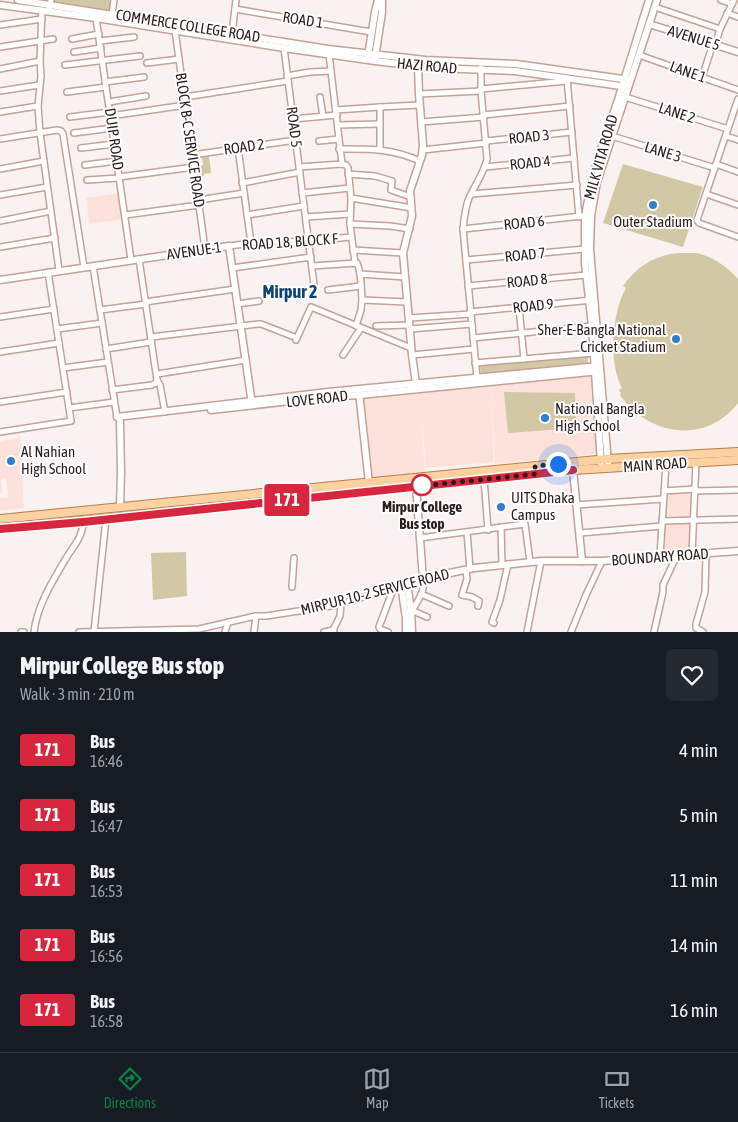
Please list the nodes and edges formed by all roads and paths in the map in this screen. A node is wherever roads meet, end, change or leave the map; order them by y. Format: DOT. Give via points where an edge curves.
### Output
graph roads {
  1 [pos="18,0"];
  2 [pos="114,0"];
  3 [pos="236,0"];
  4 [pos="378,0"];
  5 [pos="382,0"];
  6 [pos="649,0"];
  7 [pos="722,0"];
  8 [pos="733,2"];
  9 [pos="656,4"];
  10 [pos="0,5"];
  11 [pos="47,6"];
  12 [pos="234,9"];
  13 [pos="727,13"];
  14 [pos="112,14"];
  15 [pos="738,17"];
  16 [pos="96,18"];
  17 [pos="42,19"];
  18 [pos="649,24"];
  19 [pos="0,25"];
  20 [pos="720,29"];
  21 [pos="174,30"];
  22 [pos="372,32"];
  23 [pos="98,34"];
  24 [pos="231,36"];
  25 [pos="134,37"];
  26 [pos="53,39"];
  27 [pos="72,39"];
  28 [pos="100,41"];
  29 [pos="41,42"];
  30 [pos="714,44"];
  31 [pos="0,47"];
  32 [pos="101,48"];
  33 [pos="284,48"];
  34 [pos="74,52"];
  35 [pos="329,52"];
  36 [pos="738,52"];
  37 [pos="639,55"];
  38 [pos="140,56"];
  39 [pos="371,57"];
  40 [pos="179,59"];
  41 [pos="40,61"];
  42 [pos="103,61"];
  43 [pos="147,64"];
  44 [pos="65,65"];
  45 [pos="418,66"];
  46 [pos="481,66"];
  47 [pos="0,68"];
  48 [pos="331,71"];
  49 [pos="144,76"];
  50 [pos="702,77"];
  51 [pos="288,79"];
  52 [pos="567,79"];
  53 [pos="626,83"];
  54 [pos="39,85"];
  55 [pos="106,85"];
  56 [pos="481,90"];
  57 [pos="738,90"];
  58 [pos="0,91"];
  59 [pos="68,92"];
  60 [pos="419,94"];
  61 [pos="146,96"];
  62 [pos="625,96"];
  63 [pos="185,97"];
  64 [pos="320,97"];
  65 [pos="738,99"];
  66 [pos="108,102"];
  67 [pos="186,105"];
  68 [pos="420,105"];
  69 [pos="38,106"];
  70 [pos="570,106"];
  71 [pos="380,107"];
  72 [pos="736,109"];
  73 [pos="0,112"];
  74 [pos="336,113"];
  75 [pos="110,114"];
  76 [pos="323,116"];
  77 [pos="483,116"];
  78 [pos="70,117"];
  79 [pos="293,119"];
  80 [pos="422,122"];
  81 [pos="380,124"];
  82 [pos="338,125"];
  83 [pos="112,128"];
  84 [pos="728,129"];
  85 [pos="572,132"];
  86 [pos="40,133"];
  87 [pos="74,133"];
  88 [pos="612,136"];
  89 [pos="726,136"];
  90 [pos="0,139"];
  91 [pos="296,140"];
  92 [pos="339,140"];
  93 [pos="738,140"];
  94 [pos="318,141"];
  95 [pos="486,142"];
  96 [pos="114,144"];
  97 [pos="81,148"];
  98 [pos="238,148"];
  99 [pos="339,149"];
  100 [pos="380,150"];
  101 [pos="423,150"];
  102 [pos="192,155"];
  103 [pos="574,158"];
  104 [pos="44,161"];
  105 [pos="117,161"];
  106 [pos="420,161"];
  107 [pos="342,164"];
  108 [pos="85,165"];
  109 [pos="715,166"];
  110 [pos="194,167"];
  111 [pos="485,167"];
  112 [pos="0,168"];
  113 [pos="299,169"];
  114 [pos="738,172"];
  115 [pos="348,174"];
  116 [pos="119,177"];
  117 [pos="87,180"];
  118 [pos="242,182"];
  119 [pos="577,185"];
  120 [pos="47,187"];
  121 [pos="350,188"];
  122 [pos="244,193"];
  123 [pos="302,193"];
  124 [pos="472,194"];
  125 [pos="706,194"];
  126 [pos="0,195"];
  127 [pos="411,197"];
  128 [pos="351,198"];
  129 [pos="199,202"];
  130 [pos="738,205"];
  131 [pos="304,206"];
  132 [pos="412,208"];
  133 [pos="51,211"];
  134 [pos="350,214"];
  135 [pos="125,215"];
  136 [pos="247,215"];
  137 [pos="585,216"];
  138 [pos="306,217"];
  139 [pos="0,221"];
  140 [pos="350,224"];
  141 [pos="410,229"];
  142 [pos="463,229"];
  143 [pos="351,237"];
  144 [pos="738,237"];
  145 [pos="55,238"];
  146 [pos="309,241"];
  147 [pos="251,243"];
  148 [pos="228,246"];
  149 [pos="0,247"];
  150 [pos="206,249"];
  151 [pos="585,249"];
  152 [pos="353,250"];
  153 [pos="403,253"];
  154 [pos="311,257"];
  155 [pos="139,259"];
  156 [pos="131,260"];
  157 [pos="466,260"];
  158 [pos="355,263"];
  159 [pos="93,266"];
  160 [pos="312,266"];
  161 [pos="84,267"];
  162 [pos="232,268"];
  163 [pos="59,270"];
  164 [pos="48,272"];
  165 [pos="360,274"];
  166 [pos="586,275"];
  167 [pos="405,276"];
  168 [pos="0,280"];
  169 [pos="314,285"];
  170 [pos="361,286"];
  171 [pos="468,286"];
  172 [pos="235,289"];
  173 [pos="328,290"];
  174 [pos="362,300"];
  175 [pos="592,300"];
  176 [pos="259,301"];
  177 [pos="407,302"];
  178 [pos="146,303"];
  179 [pos="237,304"];
  180 [pos="519,307"];
  181 [pos="54,309"];
  182 [pos="100,310"];
  183 [pos="470,313"];
  184 [pos="0,317"];
  185 [pos="102,323"];
  186 [pos="409,324"];
  187 [pos="472,324"];
  188 [pos="241,325"];
  189 [pos="376,326"];
  190 [pos="592,326"];
  191 [pos="358,327"];
  192 [pos="57,329"];
  193 [pos="521,333"];
  194 [pos="473,338"];
  195 [pos="151,340"];
  196 [pos="59,343"];
  197 [pos="106,349"];
  198 [pos="474,349"];
  199 [pos="0,352"];
  200 [pos="412,352"];
  201 [pos="594,352"];
  202 [pos="343,356"];
  203 [pos="524,359"];
  204 [pos="246,360"];
  205 [pos="108,362"];
  206 [pos="475,363"];
  207 [pos="63,368"];
  208 [pos="597,369"];
  209 [pos="157,377"];
  210 [pos="477,381"];
  211 [pos="416,384"];
  212 [pos="112,390"];
  213 [pos="67,392"];
  214 [pos="360,392"];
  215 [pos="0,402"];
  216 [pos="114,402"];
  217 [pos="252,403"];
  218 [pos="70,408"];
  219 [pos="165,412"];
  220 [pos="120,418"];
  221 [pos="0,432"];
  222 [pos="738,452"];
  223 [pos="738,460"];
  224 [pos="696,462"];
  225 [pos="604,464"];
  226 [pos="666,464"];
  227 [pos="536,470"];
  228 [pos="573,470"];
  229 [pos="484,479"];
  230 [pos="369,483"];
  231 [pos="337,486"];
  232 [pos="416,486"];
  233 [pos="695,490"];
  234 [pos="738,490"];
  235 [pos="664,491"];
  236 [pos="338,495"];
  237 [pos="663,498"];
  238 [pos="208,499"];
  239 [pos="576,505"];
  240 [pos="120,508"];
  241 [pos="209,508"];
  242 [pos="0,519"];
  243 [pos="106,519"];
  244 [pos="693,519"];
  245 [pos="738,519"];
  246 [pos="83,522"];
  247 [pos="662,524"];
  248 [pos="501,527"];
  249 [pos="0,529"];
  250 [pos="488,530"];
  251 [pos="466,532"];
  252 [pos="580,533"];
  253 [pos="420,538"];
  254 [pos="738,551"];
  255 [pos="706,553"];
  256 [pos="692,554"];
  257 [pos="677,555"];
  258 [pos="660,556"];
  259 [pos="294,558"];
  260 [pos="541,561"];
  261 [pos="582,561"];
  262 [pos="602,561"];
  263 [pos="530,562"];
  264 [pos="505,565"];
  265 [pos="468,569"];
  266 [pos="423,579"];
  267 [pos="401,586"];
  268 [pos="292,587"];
  269 [pos="420,594"];
  270 [pos="341,604"];
  271 [pos="449,606"];
  272 [pos="478,606"];
  273 [pos="411,610"];
  274 [pos="256,616"];
  275 [pos="427,617"];
  276 [pos="228,622"];
  277 [pos="494,623"];
  278 [pos="198,630"];
  279 [pos="333,631"];
  280 [pos="34,632"];
  281 [pos="79,632"];
  282 [pos="94,632"];
  283 [pos="225,632"];
  284 [pos="254,632"];
  285 [pos="324,632"];
  286 [pos="388,632"];
  287 [pos="406,632"];
  288 [pos="412,632"];
  289 [pos="527,632"];
  290 [pos="571,632"];
  291 [pos="654,632"];
  292 [pos="703,632"];
  1 -- 11 [label="street, COMMERCE COLLEGE ROAD"];
  2 -- 14 [label="street"];
  3 -- 12 [label="street"];
  4 -- 22 [label="street"];
  5 -- 39 [label="street"];
  6 -- 53 [label="street, MILK VITA ROAD"];
  7 -- 8 [label="street"];
  8 -- 13 [label="street"];
  9 -- 18 [label="street, MILK VITA ROAD"];
  9 -- 20 [label="street"];
  10 -- 11 [label="street, COMMERCE COLLEGE ROAD"];
  11 -- 14 [label="street, COMMERCE COLLEGE ROAD"];
  11 -- 16 [label="street, COMMERCE COLLEGE ROAD"];
  11 -- 17 [label="street"];
  12 -- 22 [label="street, ROAD 1"];
  12 -- 24 [label="street"];
  13 -- 15 [label="street"];
  13 -- 20 [label="street"];
  14 -- 24 [label="street, COMMERCE COLLEGE ROAD"];
  16 -- 21 [label="street, COMMERCE COLLEGE ROAD"];
  16 -- 23 [label="street, DUIP ROAD"];
  17 -- 19 [label="street"];
  17 -- 29 [label="street"];
  18 -- 30 [label="street, AVENUE 5"];
  18 -- 37 [label="street, MILK VITA ROAD"];
  20 -- 30 [label="street"];
  21 -- 24 [label="street, COMMERCE COLLEGE ROAD"];
  21 -- 40 [label="street, BLOCK B-C SERVICE ROAD"];
  22 -- 39 [label="street"];
  23 -- 27 [label="street"];
  23 -- 28 [label="street, DUIP ROAD"];
  24 -- 33 [label="street, HAZI ROAD"];
  24 -- 35 [label="street, COMMERCE COLLEGE ROAD"];
  25 -- 28 [label="street"];
  26 -- 29 [label="street"];
  28 -- 32 [label="street, DUIP ROAD"];
  29 -- 31 [label="street"];
  29 -- 41 [label="street"];
  30 -- 36 [label="street, AVENUE 5"];
  30 -- 50 [label="street"];
  32 -- 34 [label="street"];
  32 -- 42 [label="street, DUIP ROAD"];
  33 -- 35 [label="street, HAZI ROAD"];
  33 -- 51 [label="street, ROAD 5"];
  35 -- 39 [label="street, HAZI ROAD"];
  35 -- 48 [label="street"];
  37 -- 50 [label="street, LANE 1"];
  37 -- 53 [label="street, MILK VITA ROAD"];
  38 -- 42 [label="street"];
  39 -- 45 [label="street, HAZI ROAD"];
  39 -- 46 [label="street, HAZI ROAD"];
  40 -- 43 [label="street"];
  40 -- 63 [label="street, BLOCK B-C SERVICE ROAD"];
  41 -- 47 [label="street"];
  41 -- 54 [label="street"];
  42 -- 44 [label="street"];
  42 -- 55 [label="street, DUIP ROAD"];
  45 -- 46 [label="street, HAZI ROAD"];
  45 -- 60 [label="street"];
  46 -- 52 [label="street, HAZI ROAD"];
  46 -- 53 [label="street, HAZI ROAD" via="516,64"];
  46 -- 56 [label="street"];
  48 -- 51 [label="street" via="310,72"];
  48 -- 74 [label="street"];
  49 -- 55 [label="street"];
  50 -- 57 [label="street, LANE 1"];
  51 -- 63 [label="street"];
  51 -- 79 [label="street, ROAD 5"];
  52 -- 53 [label="street, HAZI ROAD"];
  52 -- 56 [label="street"];
  52 -- 70 [label="street, MILK VITA ROAD"];
  53 -- 62 [label="street, MILK VITA ROAD"];
  53 -- 137 [label="street, MILK VITA ROAD" via="594,172"];
  54 -- 58 [label="street"];
  54 -- 69 [label="street"];
  55 -- 59 [label="street"];
  55 -- 66 [label="street, DUIP ROAD"];
  56 -- 60 [label="street"];
  56 -- 77 [label="street"];
  60 -- 68 [label="street"];
  61 -- 66 [label="street"];
  62 -- 84 [label="street, LANE 2"];
  62 -- 88 [label="street, MILK VITA ROAD"];
  63 -- 67 [label="street, BLOCK B-C SERVICE ROAD"];
  64 -- 76 [label="street"];
  65 -- 72 [label="street"];
  66 -- 75 [label="street, DUIP ROAD"];
  67 -- 75 [label="street"];
  67 -- 102 [label="street, BLOCK B-C SERVICE ROAD"];
  68 -- 71 [label="street"];
  68 -- 80 [label="street"];
  69 -- 73 [label="street"];
  69 -- 86 [label="street"];
  70 -- 77 [label="street"];
  70 -- 85 [label="street, MILK VITA ROAD"];
  71 -- 74 [label="street"];
  71 -- 81 [label="street"];
  72 -- 84 [label="street"];
  74 -- 76 [label="street"];
  74 -- 82 [label="street"];
  75 -- 78 [label="street"];
  75 -- 83 [label="street, DUIP ROAD"];
  76 -- 79 [label="street"];
  77 -- 80 [label="street"];
  77 -- 95 [label="street"];
  79 -- 91 [label="street, ROAD 5"];
  80 -- 101 [label="street"];
  81 -- 82 [label="street"];
  81 -- 100 [label="street"];
  82 -- 92 [label="street"];
  83 -- 87 [label="street"];
  83 -- 96 [label="street, DUIP ROAD"];
  84 -- 89 [label="street"];
  85 -- 95 [label="street, ROAD 3"];
  85 -- 103 [label="street, MILK VITA ROAD"];
  86 -- 90 [label="street"];
  86 -- 104 [label="street"];
  86 -- 161 [label="street" via="59,130 63,134"];
  88 -- 109 [label="street, LANE 3"];
  88 -- 137 [label="street, MILK VITA ROAD"];
  89 -- 93 [label="street"];
  89 -- 109 [label="street"];
  91 -- 98 [label="street, ROAD 2"];
  91 -- 113 [label="street, ROAD 5"];
  92 -- 94 [label="street"];
  92 -- 99 [label="street"];
  95 -- 101 [label="street, ROAD 3"];
  95 -- 111 [label="street"];
  96 -- 97 [label="street"];
  96 -- 105 [label="street, DUIP ROAD"];
  98 -- 102 [label="street, ROAD 2"];
  98 -- 118 [label="street"];
  99 -- 100 [label="street"];
  99 -- 107 [label="street"];
  100 -- 106 [label="street" via="398,152"];
  101 -- 106 [label="street"];
  102 -- 110 [label="street, BLOCK B-C SERVICE ROAD"];
  103 -- 111 [label="street, ROAD 4"];
  103 -- 119 [label="street, MILK VITA ROAD"];
  104 -- 112 [label="street"];
  104 -- 120 [label="street"];
  105 -- 108 [label="street"];
  105 -- 116 [label="street, DUIP ROAD"];
  106 -- 127 [label="street"];
  107 -- 113 [label="street"];
  107 -- 115 [label="street" via="348,168"];
  109 -- 114 [label="street, LANE 3"];
  109 -- 125 [label="street"];
  110 -- 116 [label="street"];
  110 -- 129 [label="street, BLOCK B-C SERVICE ROAD"];
  111 -- 124 [label="street"];
  113 -- 118 [label="street"];
  113 -- 123 [label="street, ROAD 5"];
  115 -- 121 [label="street"];
  115 -- 127 [label="street" via="392,181 391,190"];
  116 -- 117 [label="street"];
  116 -- 135 [label="street, DUIP ROAD"];
  118 -- 122 [label="street"];
  119 -- 124 [label="street"];
  119 -- 137 [label="street, MILK VITA ROAD"];
  120 -- 126 [label="street"];
  120 -- 133 [label="street"];
  121 -- 123 [label="street"];
  121 -- 128 [label="street"];
  122 -- 129 [label="street"];
  122 -- 136 [label="street"];
  123 -- 131 [label="street, ROAD 5"];
  124 -- 142 [label="street"];
  125 -- 130 [label="street"];
  125 -- 144 [label="street" via="697,220 699,224"];
  127 -- 132 [label="street"];
  128 -- 132 [label="street"];
  128 -- 134 [label="street"];
  129 -- 135 [label="street"];
  129 -- 150 [label="street, BLOCK B-C SERVICE ROAD"];
  131 -- 136 [label="street"];
  131 -- 138 [label="street, ROAD 5"];
  132 -- 141 [label="street"];
  133 -- 139 [label="street"];
  133 -- 145 [label="street"];
  134 -- 138 [label="street"];
  134 -- 140 [label="street"];
  135 -- 156 [label="street, DUIP ROAD"];
  136 -- 147 [label="street"];
  137 -- 142 [label="street, ROAD 6"];
  137 -- 151 [label="street, MILK VITA ROAD"];
  137 -- 175 [label="street, MILK VITA ROAD"];
  138 -- 146 [label="street, ROAD 5"];
  140 -- 141 [label="street"];
  140 -- 143 [label="street"];
  141 -- 153 [label="street"];
  142 -- 157 [label="street"];
  143 -- 146 [label="street, ROAD 18, BLOCK F"];
  143 -- 152 [label="street"];
  145 -- 149 [label="street"];
  145 -- 163 [label="street"];
  146 -- 147 [label="street, ROAD 18, BLOCK F"];
  146 -- 154 [label="street, ROAD 5"];
  147 -- 148 [label="street, ROAD 18, BLOCK F"];
  148 -- 150 [label="street, AVENUE-1"];
  148 -- 162 [label="street, AVENUE-1"];
  150 -- 155 [label="street, AVENUE-1"];
  151 -- 157 [label="street, ROAD 7"];
  151 -- 166 [label="street, MILK VITA ROAD"];
  152 -- 153 [label="street"];
  152 -- 158 [label="street"];
  153 -- 167 [label="street"];
  154 -- 160 [label="street, ROAD 5"];
  154 -- 162 [label="street"];
  155 -- 156 [label="street, AVENUE-1"];
  155 -- 178 [label="street"];
  156 -- 159 [label="street, AVENUE-1"];
  157 -- 171 [label="street"];
  158 -- 160 [label="street"];
  158 -- 165 [label="street"];
  159 -- 161 [label="street, AVENUE-1"];
  159 -- 182 [label="street"];
  160 -- 169 [label="street, ROAD 5"];
  161 -- 163 [label="street, AVENUE-1"];
  162 -- 172 [label="street, AVENUE-1"];
  163 -- 164 [label="street, AVENUE-1"];
  164 -- 168 [label="street, AVENUE-1"];
  164 -- 181 [label="street"];
  165 -- 167 [label="street"];
  165 -- 170 [label="street"];
  166 -- 171 [label="street, ROAD 8"];
  166 -- 175 [label="street, MILK VITA ROAD"];
  167 -- 177 [label="street"];
  170 -- 173 [label="street"];
  170 -- 174 [label="street"];
  171 -- 183 [label="street"];
  172 -- 178 [label="street"];
  172 -- 179 [label="street, AVENUE-1"];
  174 -- 177 [label="street"];
  174 -- 191 [label="street"];
  175 -- 180 [label="street, ROAD 9"];
  175 -- 190 [label="street, MILK VITA ROAD"];
  175 -- 208 [label="street, MILK VITA ROAD"];
  176 -- 179 [label="street"];
  177 -- 186 [label="street"];
  178 -- 182 [label="street"];
  178 -- 195 [label="street"];
  179 -- 188 [label="street, AVENUE-1"];
  180 -- 183 [label="street, ROAD 9"];
  180 -- 193 [label="street"];
  181 -- 184 [label="street"];
  181 -- 192 [label="street"];
  182 -- 185 [label="street"];
  183 -- 186 [label="street"];
  183 -- 187 [label="street"];
  185 -- 192 [label="street"];
  185 -- 197 [label="street"];
  186 -- 187 [label="street"];
  186 -- 189 [label="street"];
  186 -- 200 [label="street"];
  187 -- 194 [label="street"];
  188 -- 191 [label="street" via="261,324 297,340 311,307"];
  188 -- 195 [label="street"];
  188 -- 204 [label="street, AVENUE-1"];
  190 -- 193 [label="street"];
  190 -- 201 [label="street, MILK VITA ROAD"];
  191 -- 200 [label="street"];
  191 -- 202 [label="street"];
  192 -- 196 [label="street"];
  193 -- 194 [label="street"];
  193 -- 203 [label="street"];
  194 -- 198 [label="street"];
  195 -- 197 [label="street"];
  195 -- 209 [label="street"];
  196 -- 199 [label="street"];
  196 -- 207 [label="street"];
  197 -- 205 [label="street"];
  198 -- 200 [label="street"];
  198 -- 206 [label="street"];
  200 -- 211 [label="street"];
  201 -- 203 [label="street"];
  201 -- 208 [label="street, MILK VITA ROAD"];
  203 -- 206 [label="street"];
  204 -- 209 [label="street"];
  204 -- 217 [label="street, AVENUE-1"];
  205 -- 207 [label="street"];
  205 -- 212 [label="street"];
  206 -- 210 [label="street"];
  207 -- 213 [label="street"];
  208 -- 210 [label="street, LOVE ROAD"];
  208 -- 225 [label="street, MILK VITA ROAD"];
  209 -- 212 [label="street" via="152,385"];
  209 -- 219 [label="street"];
  210 -- 211 [label="street, LOVE ROAD"];
  210 -- 214 [label="street, LOVE ROAD"];
  211 -- 214 [label="street, LOVE ROAD"];
  212 -- 216 [label="street"];
  213 -- 215 [label="street"];
  213 -- 218 [label="street"];
  214 -- 217 [label="street, LOVE ROAD"];
  214 -- 230 [label="street"];
  216 -- 218 [label="street"];
  216 -- 220 [label="street"];
  217 -- 219 [label="street, LOVE ROAD"];
  217 -- 220 [label="street, LOVE ROAD"];
  218 -- 221 [label="street" via="71,421"];
  219 -- 220 [label="street, LOVE ROAD"];
  220 -- 240 [label="street"];
  222 -- 225 [label="main road, MAIN ROAD"];
  223 -- 224 [label="main road, MAIN ROAD"];
  224 -- 226 [label="main road, MAIN ROAD"];
  224 -- 233 [label="street"];
  225 -- 226 [label="main road, MAIN ROAD"];
  225 -- 227 [label="main road"];
  225 -- 228 [label="main road, MAIN ROAD"];
  226 -- 235 [label="street"];
  227 -- 228 [label="main road, MAIN ROAD"];
  227 -- 229 [label="main road"];
  227 -- 230 [label="main road"];
  228 -- 239 [label="street"];
  229 -- 232 [label="main road"];
  229 -- 250 [label="street"];
  230 -- 231 [label="main road"];
  231 -- 236 [label="main road"];
  231 -- 238 [label="main road"];
  232 -- 236 [label="main road"];
  232 -- 253 [label="street"];
  233 -- 234 [label="street"];
  233 -- 235 [label="street"];
  233 -- 244 [label="street"];
  235 -- 237 [label="street"];
  236 -- 241 [label="main road"];
  237 -- 239 [label="street"];
  237 -- 247 [label="street"];
  238 -- 240 [label="main road"];
  238 -- 241 [label="main road"];
  239 -- 252 [label="street"];
  240 -- 242 [label="main road"];
  241 -- 243 [label="main road"];
  243 -- 246 [label="main road"];
  243 -- 282 [label="street"];
  244 -- 245 [label="street"];
  244 -- 247 [label="street"];
  244 -- 256 [label="street"];
  246 -- 249 [label="main road"];
  246 -- 280 [label="street" via="82,533 44,598"];
  247 -- 252 [label="street"];
  247 -- 258 [label="street"];
  248 -- 250 [label="street"];
  248 -- 263 [label="street" via="525,524"];
  248 -- 264 [label="street"];
  250 -- 251 [label="street"];
  251 -- 253 [label="street"];
  251 -- 265 [label="street"];
  252 -- 261 [label="street"];
  253 -- 266 [label="street"];
  254 -- 255 [label="street, BOUNDARY ROAD"];
  255 -- 256 [label="street, BOUNDARY ROAD"];
  255 -- 292 [label="street" via="705,592 696,624 696,628"];
  256 -- 257 [label="street, BOUNDARY ROAD"];
  257 -- 258 [label="street, BOUNDARY ROAD"];
  257 -- 291 [label="street" via="663,585"];
  258 -- 262 [label="street, BOUNDARY ROAD"];
  259 -- 268 [label="street"];
  260 -- 261 [label="street, MIRPUR 10-2 SERVICE ROAD"];
  260 -- 263 [label="street, MIRPUR 10-2 SERVICE ROAD"];
  260 -- 289 [label="street"];
  261 -- 262 [label="street, BOUNDARY ROAD"];
  262 -- 290 [label="street"];
  263 -- 264 [label="street, MIRPUR 10-2 SERVICE ROAD"];
  264 -- 265 [label="street, MIRPUR 10-2 SERVICE ROAD"];
  264 -- 277 [label="street"];
  265 -- 266 [label="street, MIRPUR 10-2 SERVICE ROAD"];
  265 -- 272 [label="street" via="462,595 479,601"];
  266 -- 267 [label="street, MIRPUR 10-2 SERVICE ROAD"];
  266 -- 269 [label="street"];
  267 -- 270 [label="street, MIRPUR 10-2 SERVICE ROAD"];
  267 -- 273 [label="street"];
  267 -- 286 [label="street" via="379,627"];
  267 -- 287 [label="street"];
  269 -- 271 [label="street"];
  269 -- 273 [label="street"];
  270 -- 274 [label="street, MIRPUR 10-2 SERVICE ROAD"];
  270 -- 279 [label="street"];
  273 -- 275 [label="street"];
  273 -- 288 [label="street"];
  274 -- 276 [label="street, MIRPUR 10-2 SERVICE ROAD"];
  274 -- 284 [label="street"];
  276 -- 278 [label="street, MIRPUR 10-2 SERVICE ROAD"];
  276 -- 283 [label="street"];
  278 -- 282 [label="street, MIRPUR 10-2 SERVICE ROAD"];
  279 -- 285 [label="street"];
  281 -- 282 [label="street, MIRPUR 10-2 SERVICE ROAD"];
}
